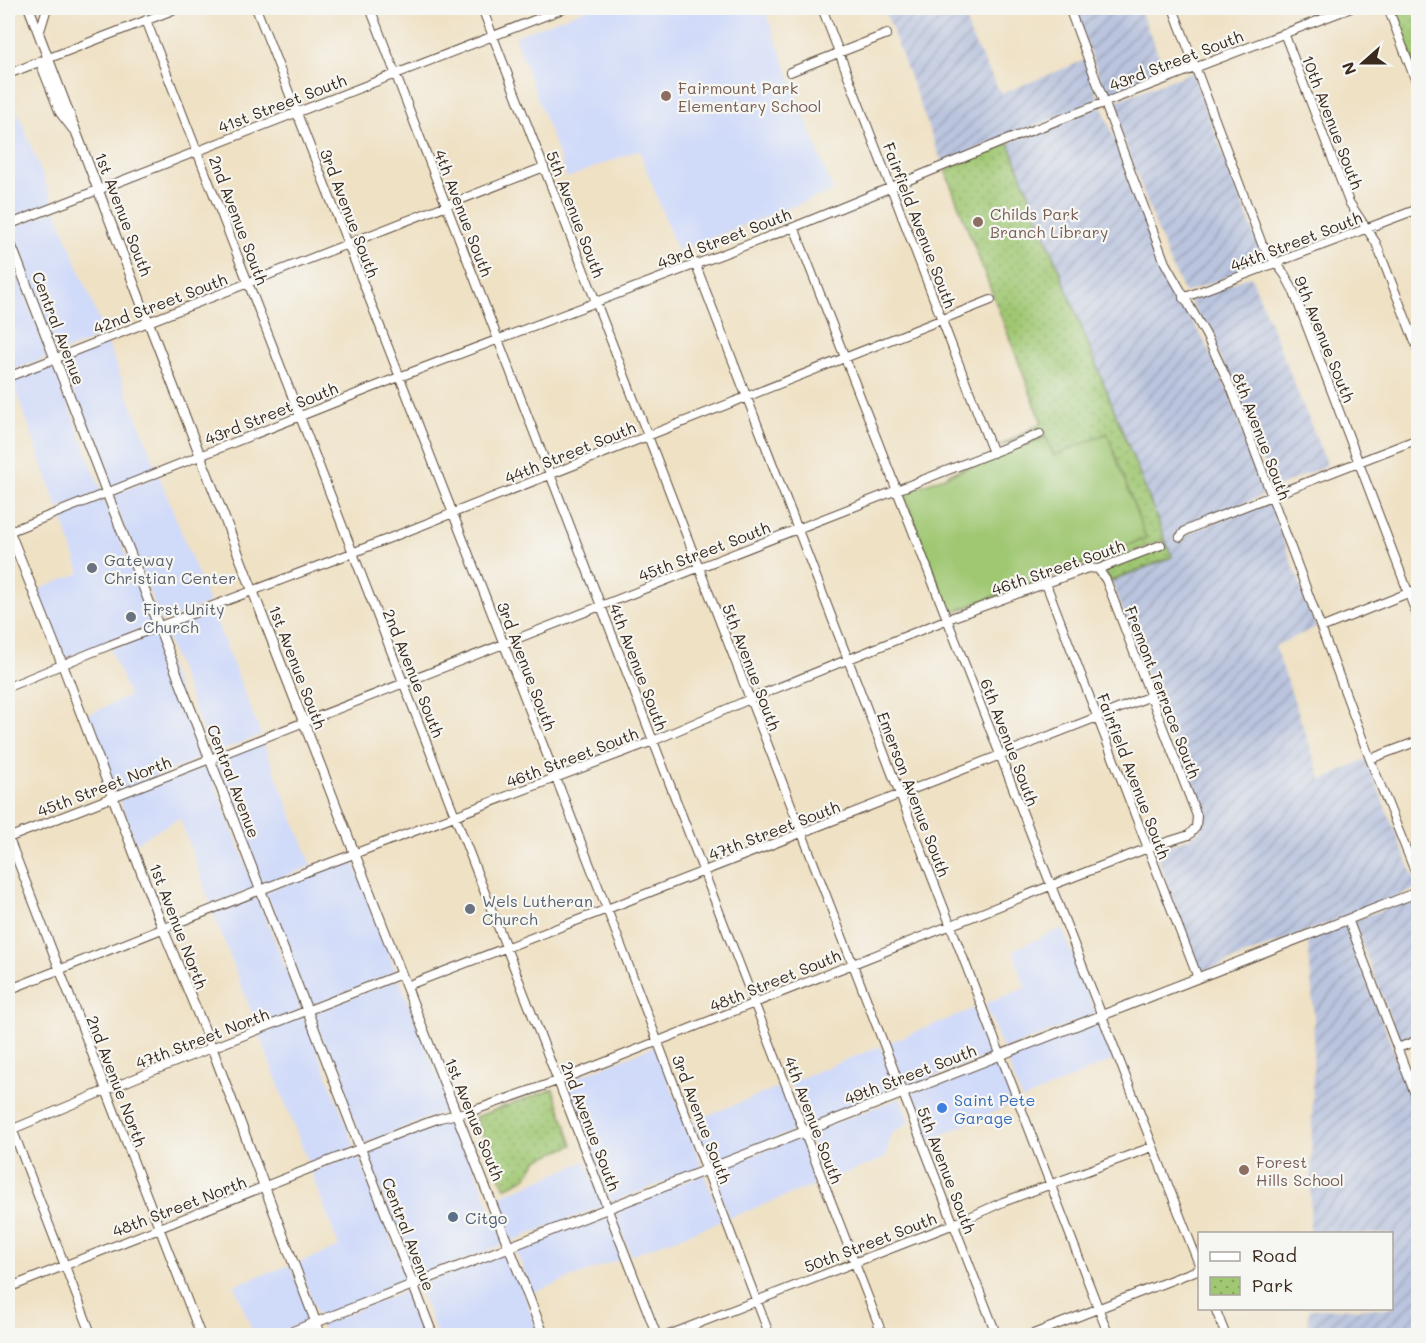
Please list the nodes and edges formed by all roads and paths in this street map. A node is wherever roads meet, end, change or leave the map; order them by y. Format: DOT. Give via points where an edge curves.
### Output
graph roads {
  1 [pos="29,8"];
  2 [pos="47,8"];
  3 [pos="178,8"];
  4 [pos="256,8"];
  5 [pos="370,8"];
  6 [pos="482,8"];
  7 [pos="566,8"];
  8 [pos="822,8"];
  9 [pos="1069,8"];
  10 [pos="1173,8"];
  11 [pos="1351,8"];
  12 [pos="1388,8"];
  13 [pos="146,20"];
  14 [pos="1284,33"];
  15 [pos="39,34"];
  16 [pos="887,34"];
  17 [pos="493,36"];
  18 [pos="839,53"];
  19 [pos="44,60"];
  20 [pos="1196,67"];
  21 [pos="790,72"];
  22 [pos="8,74"];
  23 [pos="396,74"];
  24 [pos="1419,87"];
  25 [pos="1104,102"];
  26 [pos="296,112"];
  27 [pos="197,151"];
  28 [pos="544,167"];
  29 [pos="891,187"];
  30 [pos="100,190"];
  31 [pos="446,205"];
  32 [pos="1419,209"];
  33 [pos="8,225"];
  34 [pos="794,227"];
  35 [pos="1366,229"];
  36 [pos="8,237"];
  37 [pos="347,244"];
  38 [pos="695,263"];
  39 [pos="1275,263"];
  40 [pos="250,282"];
  41 [pos="1183,298"];
  42 [pos="990,300"];
  43 [pos="596,303"];
  44 [pos="942,319"];
  45 [pos="148,321"];
  46 [pos="498,339"];
  47 [pos="1419,350"];
  48 [pos="845,357"];
  49 [pos="55,358"];
  50 [pos="8,377"];
  51 [pos="399,377"];
  52 [pos="746,396"];
  53 [pos="299,417"];
  54 [pos="1040,434"];
  55 [pos="648,435"];
  56 [pos="1419,439"];
  57 [pos="993,453"];
  58 [pos="201,456"];
  59 [pos="1360,461"];
  60 [pos="550,474"];
  61 [pos="897,490"];
  62 [pos="107,494"];
  63 [pos="1271,496"];
  64 [pos="453,513"];
  65 [pos="798,529"];
  66 [pos="8,531"];
  67 [pos="1180,537"];
  68 [pos="1161,545"];
  69 [pos="352,553"];
  70 [pos="699,568"];
  71 [pos="1098,569"];
  72 [pos="1046,584"];
  73 [pos="1419,589"];
  74 [pos="253,590"];
  75 [pos="1409,593"];
  76 [pos="601,606"];
  77 [pos="1419,618"];
  78 [pos="948,619"];
  79 [pos="158,627"];
  80 [pos="1321,628"];
  81 [pos="504,644"];
  82 [pos="848,659"];
  83 [pos="63,666"];
  84 [pos="404,683"];
  85 [pos="8,687"];
  86 [pos="1151,696"];
  87 [pos="750,699"];
  88 [pos="1097,717"];
  89 [pos="304,722"];
  90 [pos="653,741"];
  91 [pos="1419,741"];
  92 [pos="1000,755"];
  93 [pos="210,759"];
  94 [pos="1371,759"];
  95 [pos="555,777"];
  96 [pos="900,795"];
  97 [pos="114,797"];
  98 [pos="455,815"];
  99 [pos="1196,827"];
  100 [pos="802,833"];
  101 [pos="8,837"];
  102 [pos="1148,848"];
  103 [pos="355,854"];
  104 [pos="704,871"];
  105 [pos="1419,879"];
  106 [pos="1050,886"];
  107 [pos="260,890"];
  108 [pos="1419,892"];
  109 [pos="607,909"];
  110 [pos="1348,919"];
  111 [pos="951,925"];
  112 [pos="163,929"];
  113 [pos="506,947"];
  114 [pos="853,964"];
  115 [pos="59,970"];
  116 [pos="401,974"];
  117 [pos="1198,978"];
  118 [pos="406,986"];
  119 [pos="8,990"];
  120 [pos="755,1003"];
  121 [pos="307,1012"];
  122 [pos="1101,1016"];
  123 [pos="1419,1040"];
  124 [pos="657,1041"];
  125 [pos="212,1048"];
  126 [pos="1398,1048"];
  127 [pos="1001,1055"];
  128 [pos="560,1080"];
  129 [pos="106,1090"];
  130 [pos="903,1093"];
  131 [pos="1419,1102"];
  132 [pos="458,1115"];
  133 [pos="8,1118"];
  134 [pos="10,1130"];
  135 [pos="804,1131"];
  136 [pos="1152,1147"];
  137 [pos="360,1149"];
  138 [pos="707,1169"];
  139 [pos="1052,1183"];
  140 [pos="264,1187"];
  141 [pos="608,1208"];
  142 [pos="954,1224"];
  143 [pos="160,1228"];
  144 [pos="509,1246"];
  145 [pos="855,1262"];
  146 [pos="1198,1263"];
  147 [pos="65,1265"];
  148 [pos="1198,1269"];
  149 [pos="413,1284"];
  150 [pos="8,1288"];
  151 [pos="757,1300"];
  152 [pos="1098,1308"];
  153 [pos="1216,1310"];
  154 [pos="316,1322"];
  155 [pos="92,1335"];
  156 [pos="201,1335"];
  157 [pos="281,1335"];
  158 [pos="321,1335"];
  159 [pos="433,1335"];
  160 [pos="544,1335"];
  161 [pos="657,1335"];
  162 [pos="666,1335"];
  163 [pos="770,1335"];
  164 [pos="883,1335"];
  165 [pos="997,1335"];
  166 [pos="1028,1335"];
  167 [pos="1109,1335"];
  168 [pos="1226,1335"];
  1 -- 15 [label="main road, 1st Avenue South"];
  2 -- 15 [label="street"];
  3 -- 13 [label="street"];
  4 -- 26 [label="street, 3rd Avenue South"];
  5 -- 23 [label="street, 4th Avenue South"];
  6 -- 17 [label="street, 5th Avenue South"];
  7 -- 17 [label="street, 41st Street South"];
  8 -- 18 [label="street, Fairfield Avenue South"];
  9 -- 25 [label="street, 8th Avenue South"];
  10 -- 20 [label="street, 9th Avenue South"];
  11 -- 14 [label="street, 43rd Street South"];
  12 -- 24 [label="street"];
  13 -- 19 [label="street"];
  13 -- 27 [label="street, 2nd Avenue South"];
  14 -- 20 [label="street, 43rd Street South"];
  14 -- 35 [label="street, 10th Avenue South" via="1349,202"];
  15 -- 19 [label="main road, 1st Avenue South"];
  16 -- 18 [label="street"];
  17 -- 23 [label="street, 41st Street South"];
  17 -- 28 [label="street, 5th Avenue South"];
  18 -- 21 [label="street"];
  18 -- 29 [label="street, Fairfield Avenue South"];
  19 -- 22 [label="street"];
  19 -- 30 [label="main road, 1st Avenue South"];
  20 -- 25 [label="street, 43rd Street South"];
  20 -- 39 [label="street, 9th Avenue South" via="1262,244"];
  23 -- 26 [label="street, 41st Street South"];
  23 -- 31 [label="street, 4th Avenue South"];
  25 -- 29 [label="street, 43rd Street South"];
  25 -- 41 [label="street, 8th Avenue South" via="1165,263"];
  26 -- 27 [label="street, 41st Street South"];
  26 -- 37 [label="street, 3rd Avenue South"];
  27 -- 30 [label="street, 41st Street South"];
  27 -- 40 [label="street, 2nd Avenue South"];
  28 -- 31 [label="street, 42nd Street South"];
  28 -- 43 [label="street, 5th Avenue South"];
  29 -- 34 [label="street, 43rd Street South"];
  29 -- 44 [label="street, Fairfield Avenue South"];
  30 -- 33 [label="street, 41st Street South"];
  30 -- 45 [label="main road, 1st Avenue South"];
  31 -- 37 [label="street, 42nd Street South"];
  31 -- 46 [label="street, 4th Avenue South"];
  32 -- 35 [label="street, 44th Street South"];
  34 -- 38 [label="street, 43rd Street South"];
  34 -- 48 [label="street, 6th Avenue South"];
  35 -- 39 [label="street, 44th Street South"];
  35 -- 47 [label="street, 10th Avenue South" via="1376,243"];
  36 -- 49 [label="main road, Central Avenue"];
  37 -- 40 [label="street, 42nd Street South"];
  37 -- 51 [label="street, 3rd Avenue South"];
  38 -- 43 [label="street, 43rd Street South"];
  38 -- 52 [label="street, Emerson Avenue South"];
  39 -- 41 [label="street, 44th Street South"];
  39 -- 59 [label="street, 9th Avenue South" via="1293,290"];
  40 -- 45 [label="street, 42nd Street South"];
  40 -- 53 [label="street, 2nd Avenue South"];
  41 -- 63 [label="street, 8th Avenue South" via="1232,390"];
  42 -- 44 [label="street, 44th Street South"];
  43 -- 46 [label="street, 43rd Street South"];
  43 -- 55 [label="street, 5th Avenue South"];
  44 -- 48 [label="street, 44th Street South"];
  44 -- 57 [label="street, Fairfield Avenue South"];
  45 -- 49 [label="street, 42nd Street South"];
  45 -- 58 [label="main road, 1st Avenue South"];
  46 -- 51 [label="street, 43rd Street South"];
  46 -- 60 [label="street, 4th Avenue South"];
  48 -- 52 [label="street, 44th Street South"];
  48 -- 61 [label="street, 6th Avenue South"];
  49 -- 50 [label="street, 42nd Street South"];
  49 -- 62 [label="main road, Central Avenue"];
  51 -- 53 [label="street, 43rd Street South"];
  51 -- 64 [label="street, 3rd Avenue South"];
  52 -- 55 [label="street, 44th Street South"];
  52 -- 65 [label="street, Emerson Avenue South"];
  53 -- 58 [label="street, 43rd Street South"];
  53 -- 69 [label="street, 2nd Avenue South"];
  54 -- 57 [label="street, 45th Street South"];
  55 -- 60 [label="street, 44th Street South"];
  55 -- 70 [label="street, 5th Avenue South"];
  56 -- 59 [label="street"];
  57 -- 61 [label="street, 45th Street South"];
  58 -- 62 [label="street, 43rd Street South"];
  58 -- 74 [label="main road, 1st Avenue South"];
  59 -- 63 [label="street"];
  59 -- 75 [label="street, 9th Avenue South"];
  60 -- 64 [label="street, 44th Street South"];
  60 -- 76 [label="street, 4th Avenue South"];
  61 -- 65 [label="street, 45th Street South"];
  61 -- 78 [label="street, 6th Avenue South"];
  62 -- 66 [label="street, 43rd Street South"];
  62 -- 79 [label="main road, Central Avenue"];
  63 -- 67 [label="street" via="1190,529"];
  63 -- 80 [label="street, 8th Avenue South"];
  64 -- 69 [label="street, 44th Street South"];
  64 -- 81 [label="street, 3rd Avenue South"];
  65 -- 70 [label="street, 45th Street South"];
  65 -- 82 [label="street, Emerson Avenue South"];
  66 -- 83 [label="main road, 1st Avenue North"];
  68 -- 71 [label="street, 46th Street South"];
  69 -- 74 [label="street, 44th Street South"];
  69 -- 84 [label="street, 2nd Avenue South"];
  70 -- 76 [label="street, 45th Street South"];
  70 -- 87 [label="street, 5th Avenue South"];
  71 -- 72 [label="street, 46th Street South" via="1088,568"];
  71 -- 86 [label="street, Fremont Terrace South" via="1106,580"];
  72 -- 78 [label="street, 46th Street South"];
  72 -- 88 [label="street, Fairfield Avenue South"];
  73 -- 75 [label="street"];
  74 -- 79 [label="street, 44th Street South"];
  74 -- 89 [label="main road, 1st Avenue South"];
  75 -- 77 [label="street, 9th Avenue South"];
  75 -- 80 [label="street"];
  76 -- 81 [label="street, 45th Street South"];
  76 -- 90 [label="street, 4th Avenue South"];
  78 -- 82 [label="street, 46th Street South"];
  78 -- 92 [label="street, 6th Avenue South"];
  79 -- 83 [label="street, 44th Street South"];
  79 -- 93 [label="main road, Central Avenue"];
  80 -- 94 [label="street, 8th Avenue South"];
  81 -- 84 [label="street, 45th Street South"];
  81 -- 95 [label="street, 3rd Avenue South"];
  82 -- 87 [label="street, 46th Street South"];
  82 -- 96 [label="street, Emerson Avenue South"];
  83 -- 85 [label="street, 44th Street South"];
  83 -- 97 [label="main road, 1st Avenue North"];
  84 -- 89 [label="street, 45th Street South"];
  84 -- 98 [label="street, 2nd Avenue South"];
  86 -- 88 [label="street, 47th Street South"];
  86 -- 99 [label="street, Fremont Terrace South" via="1197,816"];
  87 -- 90 [label="street, 46th Street South"];
  87 -- 100 [label="street, 5th Avenue South"];
  88 -- 92 [label="street, 47th Street South"];
  88 -- 102 [label="street, Fairfield Avenue South"];
  89 -- 93 [label="street, 45th Street South"];
  89 -- 103 [label="main road, 1st Avenue South"];
  90 -- 95 [label="street, 46th Street South"];
  90 -- 104 [label="street, 4th Avenue South"];
  91 -- 94 [label="street"];
  92 -- 96 [label="street, 47th Street South"];
  92 -- 106 [label="street, 6th Avenue South"];
  93 -- 97 [label="street, 45th Street North"];
  93 -- 107 [label="main road, Central Avenue"];
  94 -- 105 [label="street, 8th Avenue South"];
  95 -- 98 [label="street, 46th Street South"];
  95 -- 109 [label="street, 3rd Avenue South"];
  96 -- 100 [label="street, 47th Street South"];
  96 -- 111 [label="street, Emerson Avenue South"];
  97 -- 101 [label="street, 45th Street North"];
  97 -- 112 [label="main road, 1st Avenue North"];
  98 -- 103 [label="street, 46th Street South"];
  98 -- 113 [label="street, 2nd Avenue South"];
  99 -- 102 [label="street, 48th Street South" via="1189,835"];
  100 -- 104 [label="street, 47th Street South"];
  100 -- 114 [label="street, 5th Avenue South"];
  101 -- 115 [label="street, 2nd Avenue North"];
  102 -- 106 [label="street, 48th Street South"];
  102 -- 117 [label="street, Fairfield Avenue South"];
  103 -- 107 [label="street, 46th Street South"];
  103 -- 116 [label="main road, 1st Avenue South"];
  104 -- 109 [label="street, 47th Street South"];
  104 -- 120 [label="street, 4th Avenue South"];
  106 -- 111 [label="street, 48th Street South"];
  106 -- 122 [label="street, 6th Avenue South"];
  107 -- 112 [label="street, 46th Street South"];
  107 -- 121 [label="main road, Central Avenue"];
  108 -- 110 [label="main road, 49th Street South"];
  109 -- 113 [label="street, 47th Street South"];
  109 -- 124 [label="street, 3rd Avenue South"];
  110 -- 117 [label="main road, 49th Street South"];
  110 -- 126 [label="street"];
  111 -- 114 [label="street, 48th Street South"];
  111 -- 127 [label="street, Emerson Avenue South"];
  112 -- 115 [label="street, 46th Street South"];
  112 -- 125 [label="main road, 1st Avenue North"];
  113 -- 118 [label="street, 47th Street South"];
  113 -- 128 [label="street, 2nd Avenue South"];
  114 -- 120 [label="street, 48th Street South"];
  114 -- 130 [label="street, 5th Avenue South"];
  115 -- 119 [label="street, 46th Street South"];
  115 -- 129 [label="street, 2nd Avenue North"];
  116 -- 118 [label="main road, 1st Avenue South"];
  116 -- 121 [label="street"];
  117 -- 122 [label="main road, 49th Street South"];
  118 -- 132 [label="main road, 1st Avenue South"];
  120 -- 124 [label="street, 48th Street South"];
  120 -- 135 [label="street, 4th Avenue South"];
  121 -- 125 [label="street, 47th Street North"];
  121 -- 137 [label="main road, Central Avenue"];
  122 -- 127 [label="main road, 49th Street South"];
  122 -- 136 [label="street, 6th Avenue South"];
  123 -- 126 [label="street"];
  124 -- 128 [label="street, 48th Street South"];
  124 -- 138 [label="street, 3rd Avenue South"];
  125 -- 129 [label="street, 47th Street North"];
  125 -- 140 [label="main road, 1st Avenue North"];
  126 -- 131 [label="street"];
  127 -- 130 [label="main road, 49th Street South"];
  127 -- 139 [label="street, Emerson Avenue South"];
  128 -- 132 [label="street, 48th Street South"];
  128 -- 141 [label="street, 2nd Avenue South"];
  129 -- 134 [label="street, 47th Street North"];
  129 -- 143 [label="street, 2nd Avenue North"];
  130 -- 135 [label="main road, 49th Street South"];
  130 -- 142 [label="street, 5th Avenue South"];
  132 -- 137 [label="street, 48th Street South" via="440,1118"];
  132 -- 144 [label="main road, 1st Avenue South"];
  133 -- 134 [label="street"];
  134 -- 147 [label="street"];
  135 -- 138 [label="main road, 49th Street South"];
  135 -- 145 [label="street, 4th Avenue South"];
  136 -- 139 [label="street, 50th Street South"];
  136 -- 146 [label="street, 6th Avenue South"];
  137 -- 140 [label="street, 48th Street North"];
  137 -- 149 [label="main road, Central Avenue"];
  138 -- 141 [label="main road, 49th Street South"];
  138 -- 151 [label="street, 3rd Avenue South"];
  139 -- 142 [label="street, 50th Street South"];
  139 -- 152 [label="street, Emerson Avenue South"];
  140 -- 143 [label="street, 48th Street North"];
  140 -- 154 [label="main road, 1st Avenue North"];
  141 -- 144 [label="main road, 49th Street South"];
  141 -- 161 [label="street, 2nd Avenue South"];
  142 -- 145 [label="street, 50th Street South"];
  142 -- 165 [label="street, 5th Avenue South"];
  143 -- 147 [label="street, 48th Street North"];
  143 -- 156 [label="street, 2nd Avenue North"];
  144 -- 149 [label="main road, 49th Street South"];
  144 -- 160 [label="main road, 1st Avenue South"];
  145 -- 151 [label="street, 50th Street South"];
  145 -- 164 [label="street, 4th Avenue South"];
  147 -- 150 [label="street, 48th Street North"];
  147 -- 155 [label="street"];
  148 -- 152 [label="street"];
  149 -- 154 [label="main road, 49th Street South"];
  149 -- 159 [label="main road, Central Avenue"];
  151 -- 162 [label="street, 50th Street South"];
  151 -- 163 [label="street, 3rd Avenue South"];
  152 -- 166 [label="street"];
  152 -- 167 [label="street, Emerson Avenue South"];
  153 -- 168 [label="street"];
  154 -- 157 [label="main road, 49th Street South"];
  154 -- 158 [label="main road, 1st Avenue North"];
}
